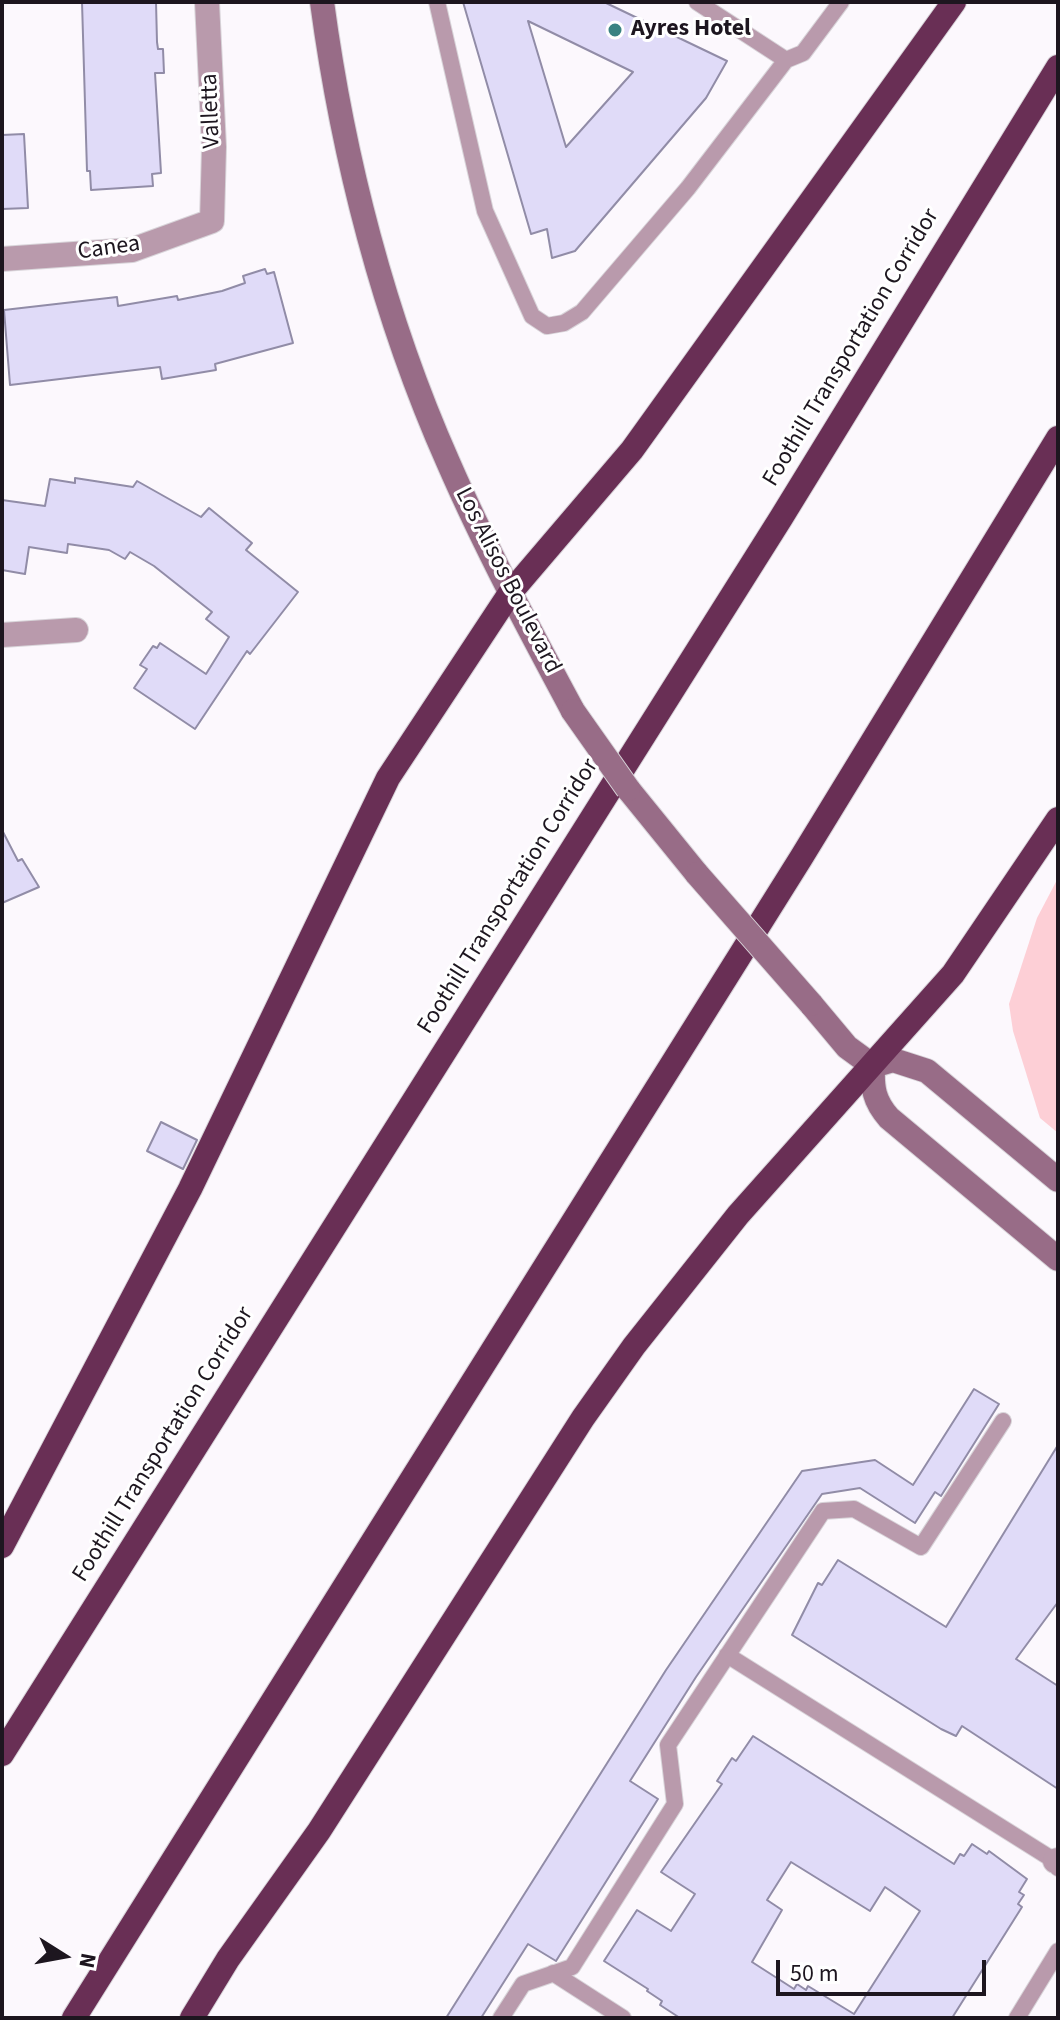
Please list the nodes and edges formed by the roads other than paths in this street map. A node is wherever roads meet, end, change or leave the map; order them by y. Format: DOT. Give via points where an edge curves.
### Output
graph roads {
  1 [pos="207,2"];
  2 [pos="322,2"];
  3 [pos="437,2"];
  4 [pos="697,2"];
  5 [pos="841,2"];
  6 [pos="954,2"];
  7 [pos="786,60"];
  8 [pos="1058,67"];
  9 [pos="212,221"];
  10 [pos="2,259"];
  11 [pos="1058,438"];
  12 [pos="510,593"];
  13 [pos="76,630"];
  14 [pos="2,635"];
  15 [pos="1058,819"];
  16 [pos="873,1066"];
  17 [pos="1058,1180"];
  18 [pos="1058,1259"];
  19 [pos="1003,1421"];
  20 [pos="2,1546"];
  21 [pos="727,1655"];
  22 [pos="2,1754"];
  23 [pos="1057,1863"];
  24 [pos="1058,1951"];
  25 [pos="553,1973"];
  26 [pos="74,2018"];
  27 [pos="192,2018"];
  28 [pos="501,2018"];
  29 [pos="623,2018"];
  30 [pos="1017,2018"];
  1 -- 9 [label="street, Valletta"];
  2 -- 12 [label="main road, Los Alisos Boulevard" via="349,154 391,306 447,460"];
  3 -- 7 [label="lane" via="485,211 532,316 547,326 582,312 688,188"];
  4 -- 7 [label="lane"];
  5 -- 7 [label="lane" via="803,53"];
  6 -- 12 [label="highway" via="632,450"];
  8 -- 22 [label="highway, Foothill Transportation Corridor" via="781,518"];
  9 -- 10 [label="street, Canea" via="132,250"];
  11 -- 26 [label="highway"];
  12 -- 16 [label="main road, Los Alisos Boulevard, bridge" via="573,711 628,789 847,1047"];
  12 -- 20 [label="highway" via="388,778 190,1189"];
  13 -- 14 [label="street"];
  15 -- 16 [label="highway" via="953,974"];
  16 -- 17 [label="main road" via="893,1060 927,1071"];
  16 -- 18 [label="main road" via="877,1105 889,1118"];
  16 -- 27 [label="highway" via="738,1215 634,1346"];
  19 -- 21 [label="lane" via="921,1547 854,1509 823,1511"];
  21 -- 23 [label="lane"];
  21 -- 25 [label="lane" via="668,1745 675,1804 572,1967"];
  24 -- 30 [label="lane"];
  25 -- 28 [label="lane" via="523,1984"];
  25 -- 29 [label="lane"];
}
